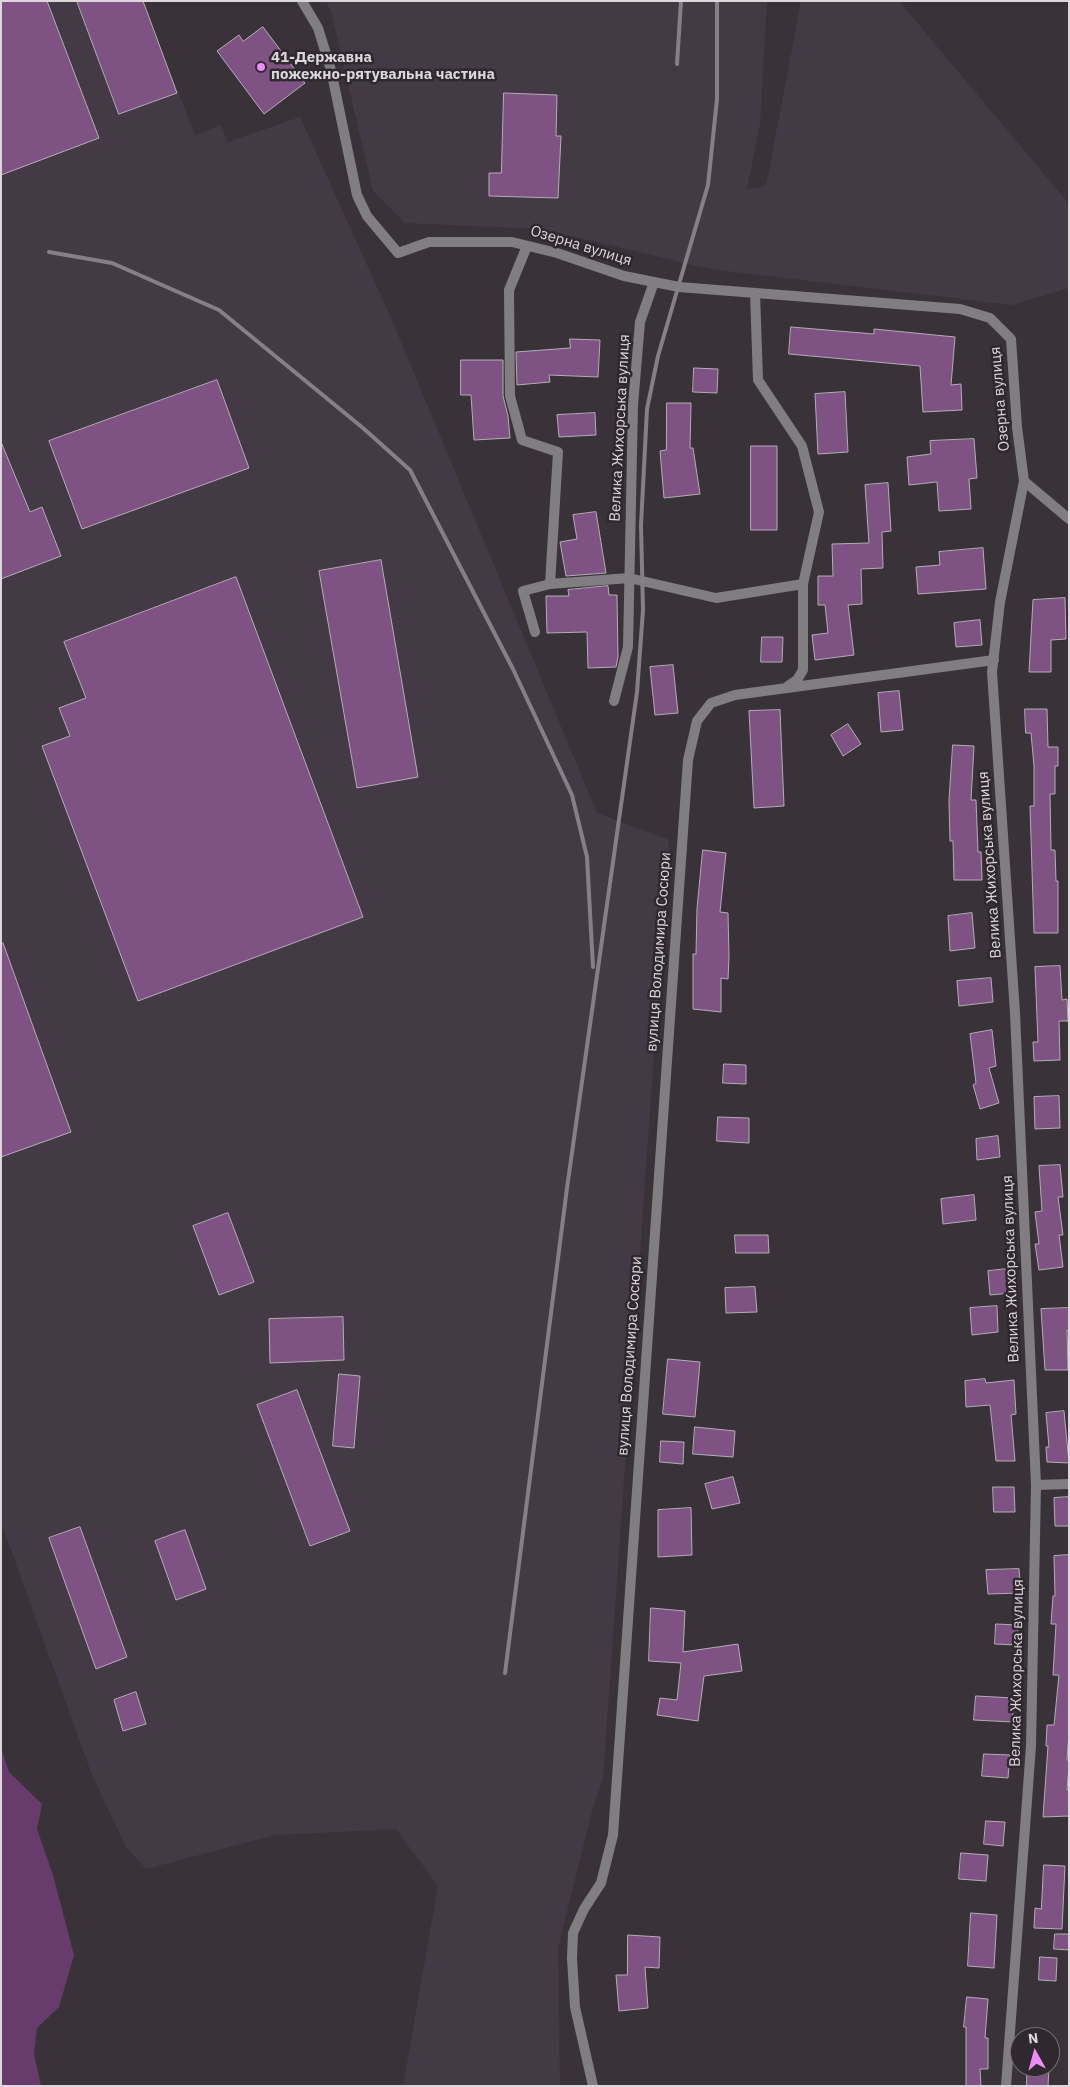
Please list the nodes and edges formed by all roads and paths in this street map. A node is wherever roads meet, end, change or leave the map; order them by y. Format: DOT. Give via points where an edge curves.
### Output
graph roads {
  1 [pos="302,1"];
  2 [pos="527,246"];
  3 [pos="654,282"];
  4 [pos="755,293"];
  5 [pos="1024,481"];
  6 [pos="1069,519"];
  7 [pos="629,578"];
  8 [pos="550,584"];
  9 [pos="803,584"];
  10 [pos="535,632"];
  11 [pos="994,660"];
  12 [pos="787,687"];
  13 [pos="614,701"];
  14 [pos="1069,1484"];
  15 [pos="1036,1485"];
  16 [pos="593,2086"];
  17 [pos="1006,2086"];
  1 -- 2 [label="street, Озерна вулиця" via="318,28 328,62 357,195 367,216 398,253 429,242 512,242"];
  2 -- 3 [label="street, Озерна вулиця"];
  2 -- 8 [label="street" via="509,290 510,396 522,440 558,452"];
  3 -- 4 [label="street, Озерна вулиця"];
  3 -- 7 [label="street, Велика Жихорська вулиця" via="640,322 633,405"];
  4 -- 5 [label="street, Озерна вулиця" via="960,309 990,318 1011,339 1016,427"];
  4 -- 9 [label="street" via="758,380 802,446 819,512"];
  5 -- 6 [label="street"];
  5 -- 11 [label="street, Озерна вулиця" via="1000,602"];
  7 -- 8 [label="street"];
  7 -- 9 [label="street" via="716,598"];
  7 -- 13 [label="street, Велика Жихорська вулиця" via="628,647"];
  8 -- 10 [label="street" via="523,591"];
  9 -- 12 [label="street" via="803,670 798,680"];
  11 -- 12 [label="street"];
  11 -- 15 [label="street, Велика Жихорська вулиця" via="992,672 1015,1013"];
  12 -- 16 [label="street, вулиця Володимира Сосюри" via="735,695 711,703 697,721 688,760 612,1835 601,1883 573,1934 575,2007"];
  14 -- 15 [label="street"];
  15 -- 17 [label="street, Велика Жихорська вулиця" via="1031,1746"];
}
